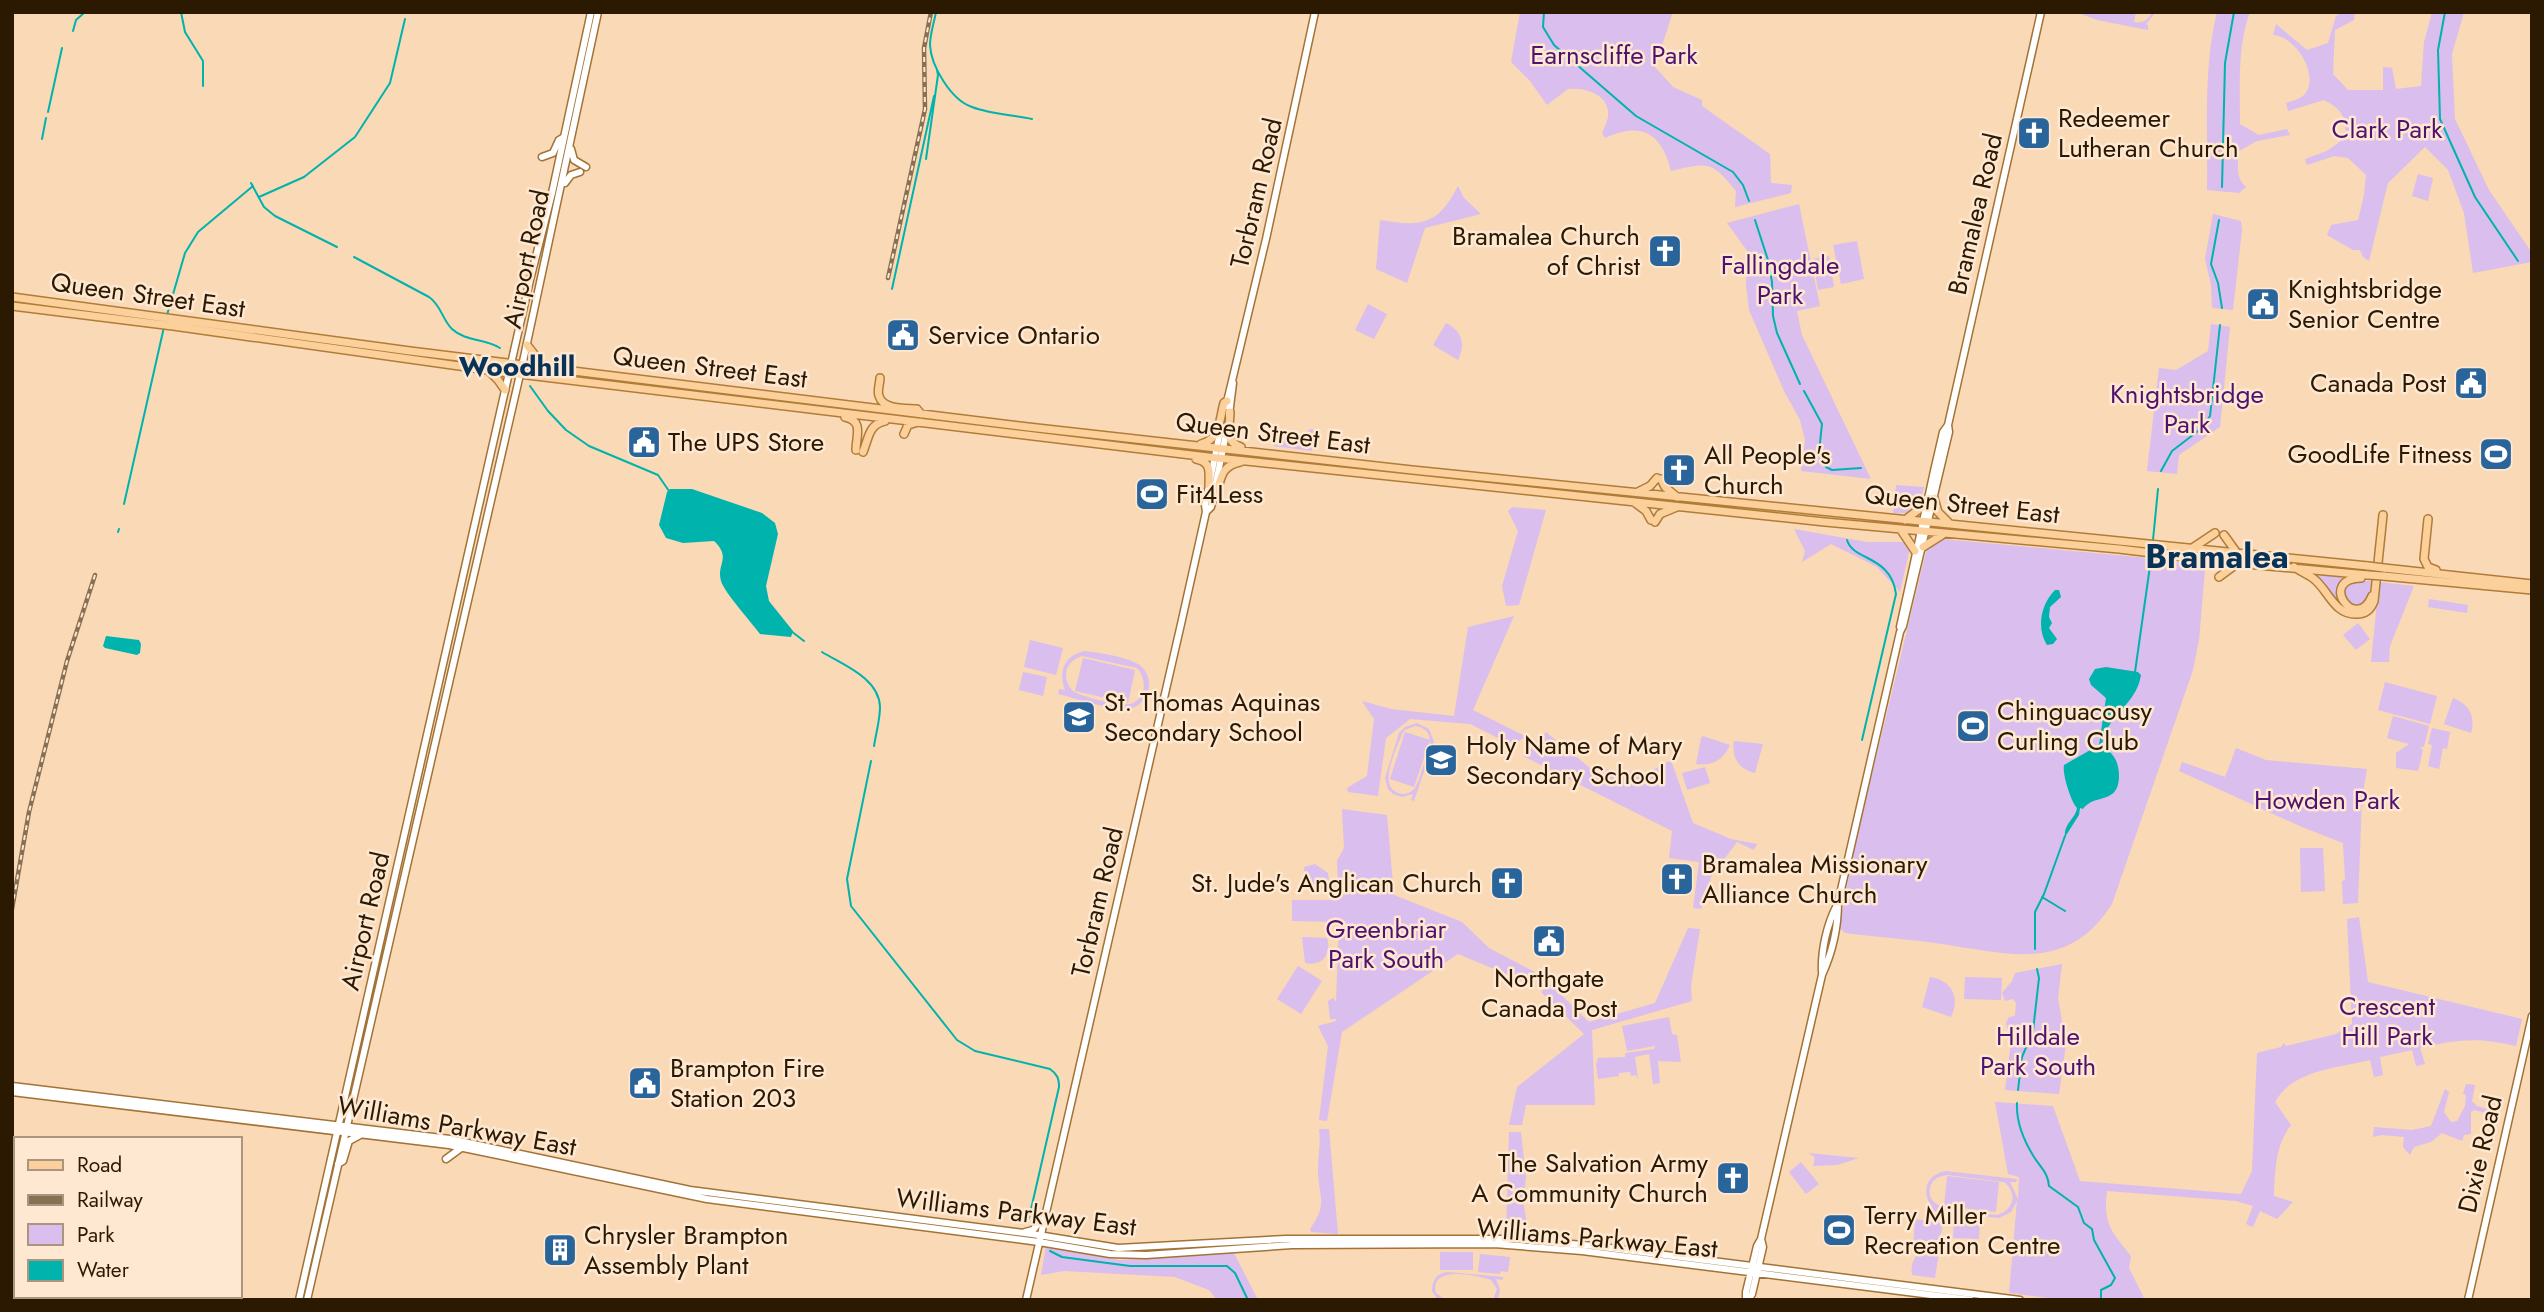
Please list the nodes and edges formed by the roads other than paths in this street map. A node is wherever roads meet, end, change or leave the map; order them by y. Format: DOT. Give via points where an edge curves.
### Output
graph roads {
  1 [pos="591,12"];
  2 [pos="598,12"];
  3 [pos="1315,12"];
  4 [pos="2041,12"];
  5 [pos="564,137"];
  6 [pos="571,143"];
  7 [pos="541,157"];
  8 [pos="560,194"];
  9 [pos="12,298"];
  10 [pos="12,306"];
  11 [pos="142,318"];
  12 [pos="173,322"];
  13 [pos="527,345"];
  14 [pos="395,349"];
  15 [pos="376,355"];
  16 [pos="512,363"];
  17 [pos="522,365"];
  18 [pos="544,368"];
  19 [pos="488,371"];
  20 [pos="509,373"];
  21 [pos="520,375"];
  22 [pos="880,378"];
  23 [pos="1233,383"];
  24 [pos="505,390"];
  25 [pos="1227,401"];
  26 [pos="829,412"];
  27 [pos="1230,412"];
  28 [pos="921,414"];
  29 [pos="900,421"];
  30 [pos="916,423"];
  31 [pos="1948,425"];
  32 [pos="1185,444"];
  33 [pos="1220,448"];
  34 [pos="1176,453"];
  35 [pos="1272,453"];
  36 [pos="1218,458"];
  37 [pos="1253,462"];
  38 [pos="1209,485"];
  39 [pos="1634,497"];
  40 [pos="1678,497"];
  41 [pos="1934,498"];
  42 [pos="1212,501"];
  43 [pos="1926,504"];
  44 [pos="1681,506"];
  45 [pos="1206,512"];
  46 [pos="1905,520"];
  47 [pos="1925,522"];
  48 [pos="1950,524"];
  49 [pos="1901,530"];
  50 [pos="1923,532"];
  51 [pos="1944,534"];
  52 [pos="2193,548"];
  53 [pos="1919,549"];
  54 [pos="466,551"];
  55 [pos="2237,553"];
  56 [pos="478,554"];
  57 [pos="2239,563"];
  58 [pos="2294,567"];
  59 [pos="2393,568"];
  60 [pos="2368,575"];
  61 [pos="2467,576"];
  62 [pos="2219,577"];
  63 [pos="2532,584"];
  64 [pos="2532,590"];
  65 [pos="2532,1016"];
  66 [pos="12,1086"];
  67 [pos="12,1092"];
  68 [pos="344,1097"];
  69 [pos="352,1102"];
  70 [pos="321,1125"];
  71 [pos="337,1127"];
  72 [pos="346,1128"];
  73 [pos="366,1131"];
  74 [pos="461,1147"];
  75 [pos="332,1148"];
  76 [pos="446,1159"];
  77 [pos="338,1164"];
  78 [pos="1045,1217"];
  79 [pos="1019,1233"];
  80 [pos="1040,1239"];
  81 [pos="1755,1269"];
  82 [pos="299,1300"];
  83 [pos="307,1300"];
  84 [pos="1026,1300"];
  85 [pos="1747,1300"];
  86 [pos="1971,1300"];
  87 [pos="2020,1300"];
  88 [pos="2468,1300"];
  1 -- 5 [label="main road, Airport Road"];
  2 -- 6 [label="main road, Airport Road"];
  3 -- 23 [label="main road, Torbram Road"];
  4 -- 31 [label="main road, Bramalea Road"];
  5 -- 7 [label="main road" via="553,153"];
  5 -- 16 [label="main road, Airport Road"];
  6 -- 8 [label="main road, Airport Road"];
  6 -- 8 [label="main road" via="571,154 583,170 569,176"];
  8 -- 13 [label="main road, Airport Road"];
  9 -- 11 [label="main road, Queen Street East"];
  10 -- 11 [label="main road, Queen Street East"];
  11 -- 12 [label="main road, Queen Street East"];
  12 -- 14 [label="main road, Queen Street East"];
  12 -- 15 [label="main road, Queen Street East"];
  13 -- 17 [label="main road, Airport Road"];
  13 -- 18 [label="main road"];
  14 -- 15 [label="main road" via="380,350"];
  14 -- 16 [label="main road, Queen Street East"];
  15 -- 19 [label="main road, Queen Street East"];
  16 -- 17 [label="main road, Queen Street East"];
  16 -- 20 [label="main road, Airport Road"];
  17 -- 18 [label="main road, Queen Street East"];
  17 -- 21 [label="main road, Airport Road"];
  18 -- 28 [label="main road, Queen Street East"];
  19 -- 20 [label="main road, Queen Street East"];
  19 -- 24 [label="main road"];
  20 -- 21 [label="main road, Queen Street East"];
  20 -- 24 [label="main road, Airport Road"];
  21 -- 26 [label="main road, Queen Street East"];
  21 -- 56 [label="main road, Airport Road"];
  22 -- 28 [label="main road" via="882,402 917,409"];
  23 -- 25 [label="main road, Torbram Road"];
  23 -- 27 [label="main road, Torbram Road"];
  24 -- 54 [label="main road, Airport Road"];
  25 -- 32 [label="main road" via="1214,438"];
  25 -- 33 [label="main road, Torbram Road"];
  26 -- 29 [label="main road, Queen Street East"];
  26 -- 29 [label="main road" via="856,423 859,451 873,426"];
  27 -- 33 [label="main road, Torbram Road"];
  27 -- 35 [label="main road" via="1228,432 1233,443"];
  28 -- 32 [label="main road, Queen Street East"];
  29 -- 30 [label="main road, Queen Street East"];
  29 -- 30 [label="main road" via="904,434 908,425"];
  30 -- 34 [label="main road, Queen Street East"];
  31 -- 41 [label="main road, Bramalea Road"];
  31 -- 43 [label="main road, Bramalea Road"];
  32 -- 33 [label="main road, Queen Street East"];
  33 -- 35 [label="main road, Queen Street East"];
  33 -- 36 [label="main road, Torbram Road"];
  34 -- 36 [label="main road, Queen Street East"];
  34 -- 38 [label="main road" via="1206,463"];
  35 -- 39 [label="main road, Queen Street East"];
  36 -- 37 [label="main road, Queen Street East"];
  36 -- 38 [label="main road, Torbram Road"];
  36 -- 42 [label="main road, Torbram Road"];
  37 -- 39 [label="main road, Queen Street East"];
  37 -- 42 [label="main road" via="1236,463 1222,471"];
  38 -- 45 [label="main road, Torbram Road"];
  39 -- 40 [label="main road, Queen Street East"];
  39 -- 40 [label="main road" via="1659,478"];
  39 -- 44 [label="main road, Queen Street East"];
  39 -- 44 [label="main road" via="1653,521"];
  40 -- 46 [label="main road, Queen Street East"];
  41 -- 47 [label="main road, Bramalea Road"];
  41 -- 48 [label="main road" via="1938,512"];
  42 -- 45 [label="main road, Torbram Road"];
  43 -- 46 [label="main road"];
  43 -- 47 [label="main road, Bramalea Road"];
  44 -- 49 [label="main road, Queen Street East"];
  45 -- 78 [label="main road, Torbram Road"];
  46 -- 47 [label="main road, Queen Street East"];
  47 -- 48 [label="main road, Queen Street East"];
  47 -- 50 [label="main road, Bramalea Road"];
  48 -- 52 [label="main road, Queen Street East"];
  49 -- 50 [label="main road, Queen Street East"];
  49 -- 53 [label="main road"];
  50 -- 51 [label="main road, Queen Street East"];
  50 -- 53 [label="main road, Bramalea Road"];
  51 -- 53 [label="main road"];
  51 -- 57 [label="main road, Queen Street East"];
  52 -- 55 [label="main road, Queen Street East"];
  52 -- 55 [label="main road" via="2220,534"];
  53 -- 81 [label="main road, Bramalea Road"];
  54 -- 56 [label="main road"];
  54 -- 68 [label="main road, Airport Road"];
  55 -- 59 [label="main road, Queen Street East, bridge"];
  56 -- 69 [label="main road, Airport Road"];
  57 -- 58 [label="main road, Queen Street East"];
  57 -- 62 [label="main road"];
  58 -- 60 [label="main road, Queen Street East"];
  58 -- 60 [label="main road" via="2315,581 2341,610 2366,612 2374,601 2381,515 2371,597 2363,608 2349,607 2342,598 2342,587"];
  59 -- 61 [label="main road, Queen Street East"];
  59 -- 61 [label="main road" via="2411,569 2418,564 2426,519 2427,566"];
  60 -- 64 [label="main road, Queen Street East, bridge"];
  61 -- 63 [label="main road, Queen Street East"];
  65 -- 88 [label="main road, Dixie Road"];
  66 -- 70 [label="main road, Williams Parkway East"];
  67 -- 70 [label="main road, Williams Parkway East"];
  68 -- 70 [label="main road" via="336,1115"];
  68 -- 71 [label="main road, Airport Road"];
  69 -- 72 [label="main road, Airport Road"];
  69 -- 73 [label="main road" via="356,1120"];
  70 -- 71 [label="main road, Williams Parkway East"];
  70 -- 75 [label="main road"];
  71 -- 72 [label="main road, Williams Parkway East"];
  71 -- 75 [label="main road, Airport Road"];
  72 -- 73 [label="main road, Williams Parkway East"];
  72 -- 77 [label="main road, Airport Road"];
  73 -- 74 [label="main road, Williams Parkway East"];
  73 -- 77 [label="main road" via="350,1139"];
  73 -- 79 [label="main road, Williams Parkway East" via="450,1139 690,1190"];
  74 -- 76 [label="main road"];
  74 -- 80 [label="main road, Williams Parkway East" via="707,1199"];
  75 -- 82 [label="main road, Airport Road"];
  77 -- 83 [label="main road, Airport Road"];
  78 -- 79 [label="main road" via="1033,1230"];
  78 -- 80 [label="main road, Torbram Road"];
  79 -- 80 [label="main road, Williams Parkway East"];
  80 -- 81 [label="main road, Williams Parkway East" via="1126,1255 1292,1245 1494,1244"];
  80 -- 84 [label="main road, Torbram Road"];
  81 -- 85 [label="main road, Bramalea Road"];
  81 -- 86 [label="main road, Williams Parkway East"];
  81 -- 87 [label="main road, Williams Parkway East"];
}
